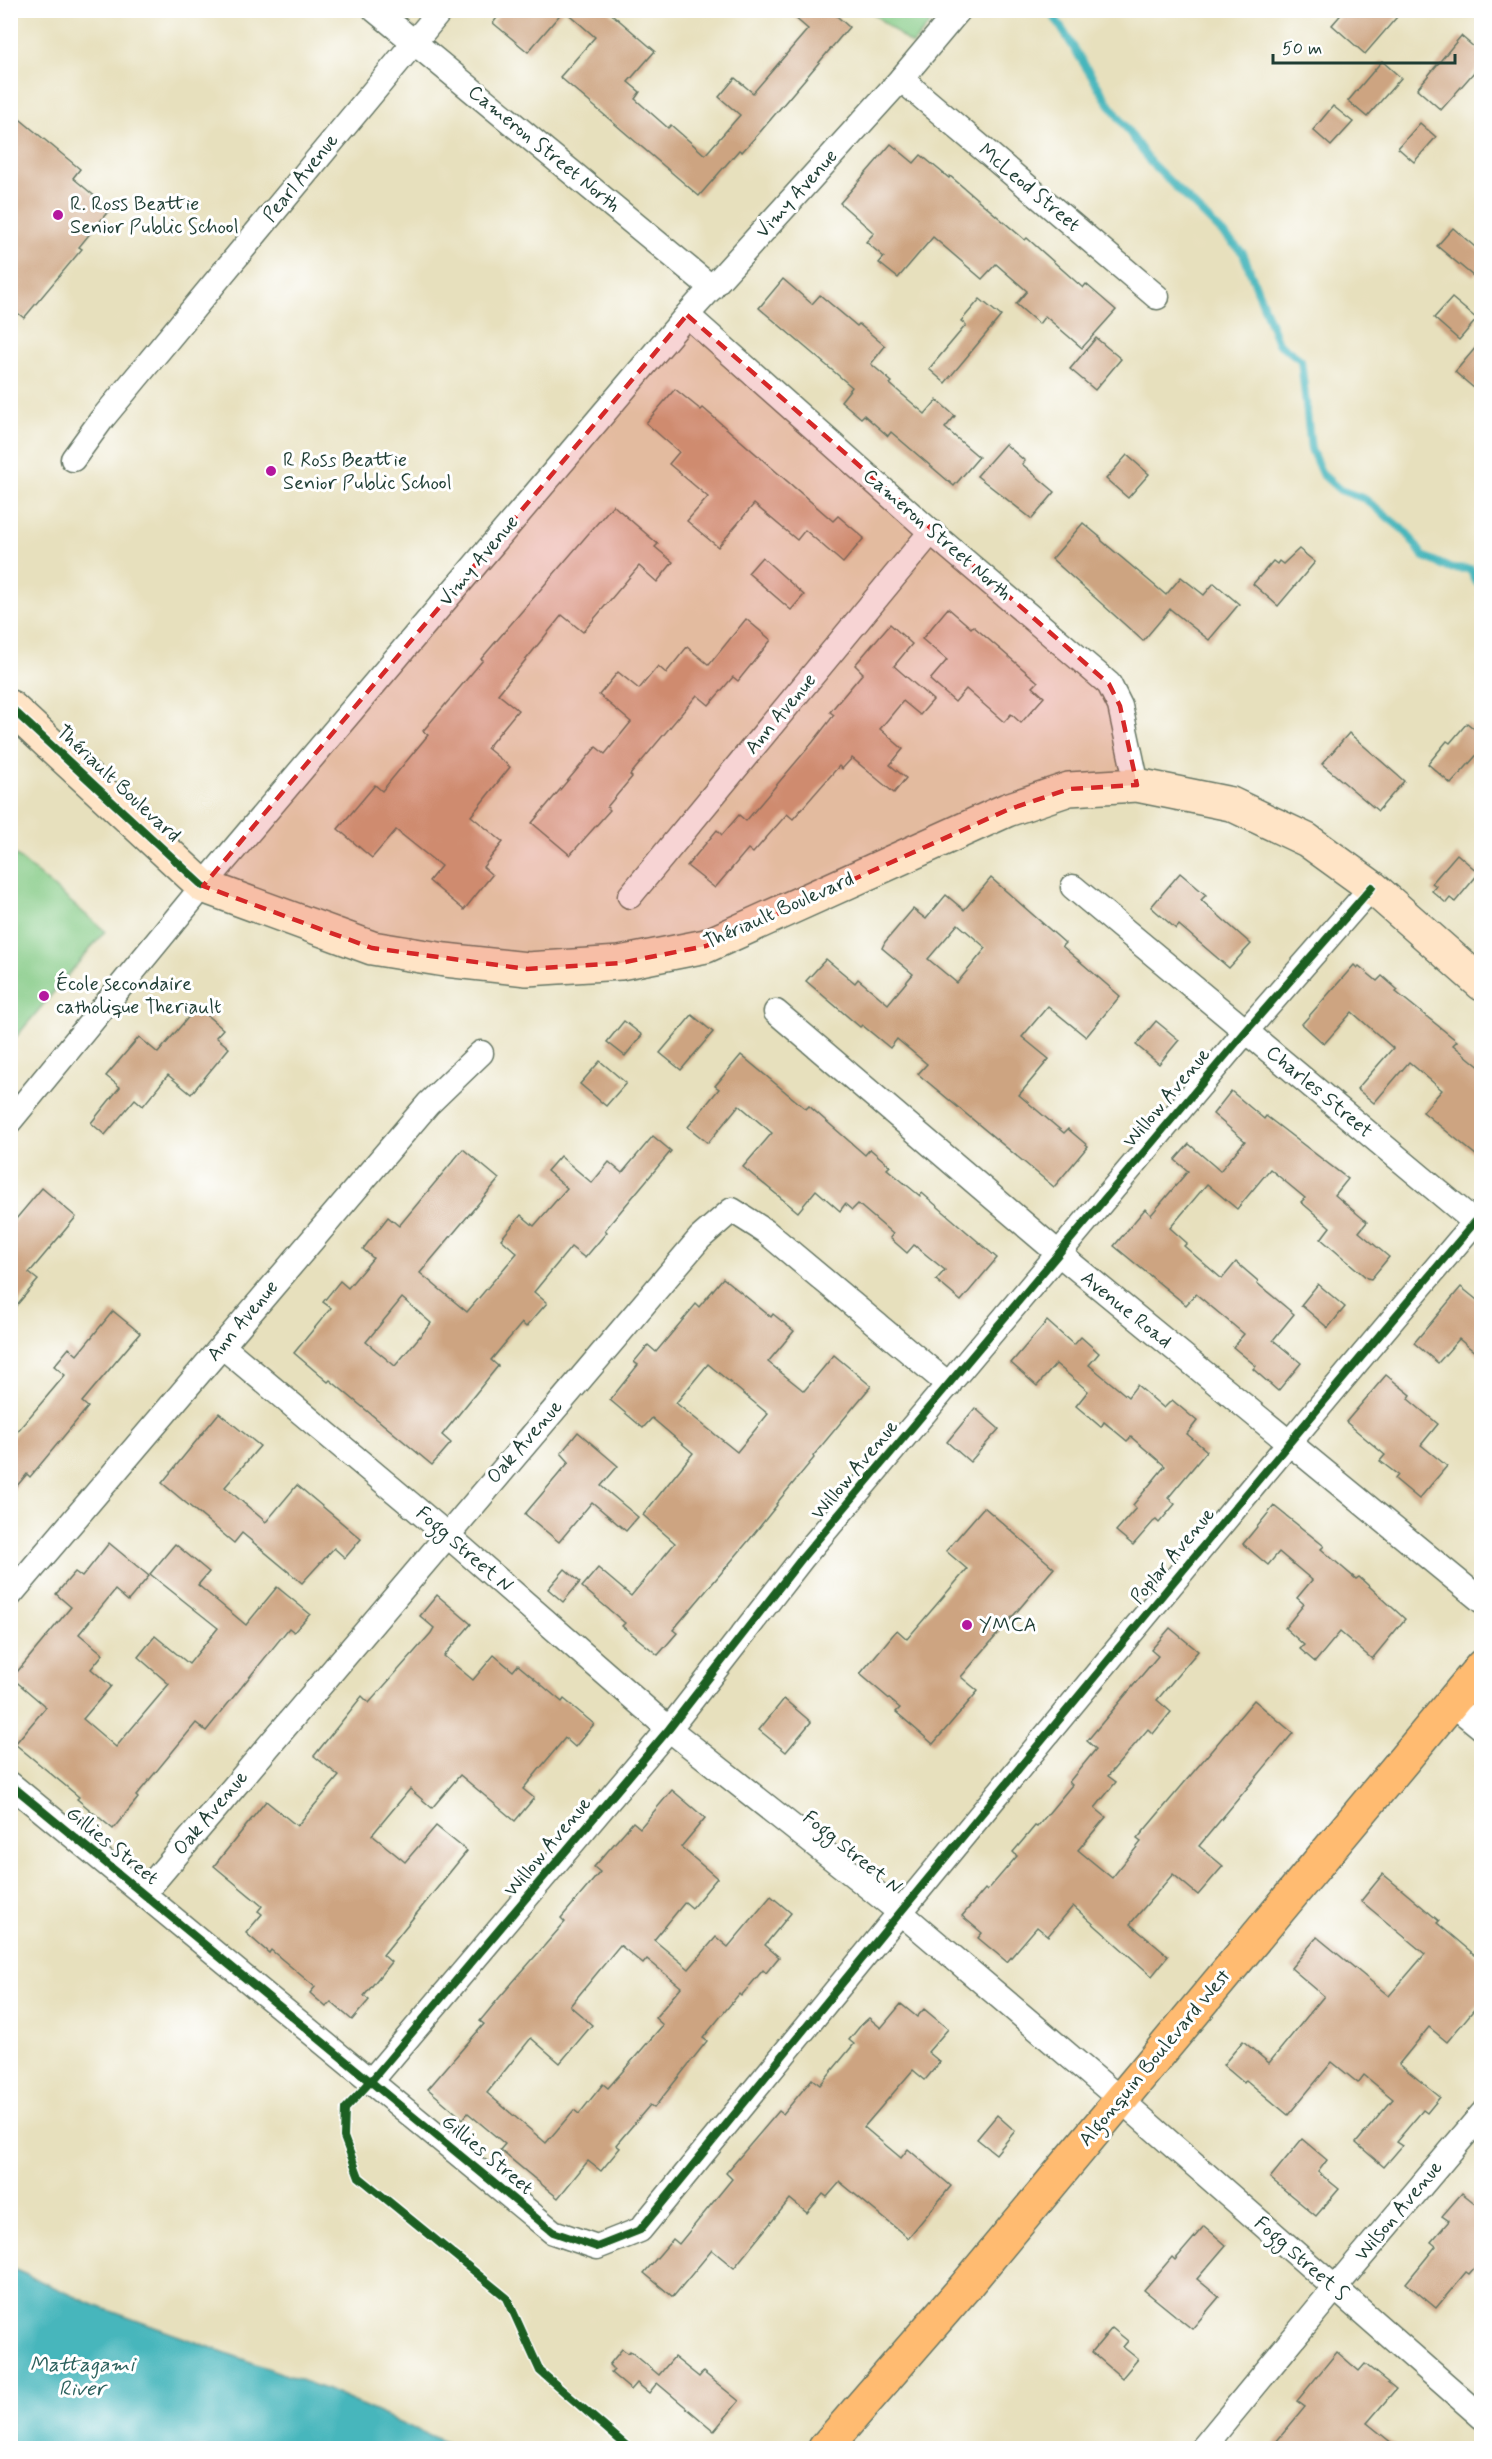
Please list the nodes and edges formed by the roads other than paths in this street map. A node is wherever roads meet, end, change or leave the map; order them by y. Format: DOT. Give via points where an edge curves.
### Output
graph roads {
  1 [pos="375,10"];
  2 [pos="441,10"];
  3 [pos="959,10"];
  4 [pos="413,41"];
  5 [pos="901,79"];
  6 [pos="712,288"];
  7 [pos="1157,297"];
  8 [pos="687,315"];
  9 [pos="73,459"];
  10 [pos="931,532"];
  11 [pos="10,707"];
  12 [pos="1137,786"];
  13 [pos="203,886"];
  14 [pos="1073,887"];
  15 [pos="1372,887"];
  16 [pos="630,896"];
  17 [pos="1482,984"];
  18 [pos="776,1012"];
  19 [pos="1246,1031"];
  20 [pos="481,1053"];
  21 [pos="10,1121"];
  22 [pos="1478,1225"];
  23 [pos="1058,1253"];
  24 [pos="222,1346"];
  25 [pos="949,1385"];
  26 [pos="1288,1442"];
  27 [pos="446,1534"];
  28 [pos="10,1595"];
  29 [pos="1482,1601"];
  30 [pos="1482,1666"];
  31 [pos="1450,1702"];
  32 [pos="1482,1728"];
  33 [pos="669,1729"];
  34 [pos="10,1784"];
  35 [pos="144,1893"];
  36 [pos="900,1912"];
  37 [pos="371,2081"];
  38 [pos="1120,2100"];
  39 [pos="1482,2114"];
  40 [pos="1334,2289"];
  41 [pos="1482,2417"];
  42 [pos="825,2448"];
  43 [pos="1203,2448"];
  1 -- 4 [label="street, Cameron Street North"];
  2 -- 4 [label="street, Pearl Avenue"];
  3 -- 5 [label="street, Vimy Avenue"];
  4 -- 6 [label="street, Cameron Street North"];
  4 -- 9 [label="street, Pearl Avenue"];
  5 -- 6 [label="street, Vimy Avenue"];
  5 -- 7 [label="street, McLeod Street"];
  6 -- 8 [label="street, Vimy Avenue"];
  8 -- 10 [label="street, Cameron Street North"];
  8 -- 13 [label="street, Vimy Avenue"];
  10 -- 12 [label="street, Cameron Street North" via="1109,684 1120,705"];
  10 -- 16 [label="street, Ann Avenue"];
  11 -- 13 [label="main road, Thériault Boulevard"];
  12 -- 13 [label="main road, Thériault Boulevard" via="1069,789 1006,810 706,946 621,963 527,969 382,950"];
  12 -- 15 [label="main road, Thériault Boulevard" via="1231,804 1307,840"];
  13 -- 21 [label="street, Vimy Avenue"];
  14 -- 19 [label="street, Charles Street"];
  15 -- 17 [label="main road, Thériault Boulevard"];
  15 -- 19 [label="street, Willow Avenue"];
  18 -- 23 [label="street, Avenue Road"];
  19 -- 22 [label="street, Charles Street"];
  19 -- 23 [label="street, Willow Avenue"];
  20 -- 24 [label="street, Ann Avenue" via="428,1104"];
  22 -- 26 [label="street, Poplar Avenue"];
  23 -- 25 [label="street, Willow Avenue"];
  23 -- 26 [label="street, Avenue Road"];
  24 -- 27 [label="street, Fogg Street N"];
  24 -- 28 [label="street, Ann Avenue"];
  25 -- 27 [label="street, Oak Avenue" via="765,1231 732,1210 700,1238"];
  25 -- 33 [label="street, Willow Avenue" via="803,1557"];
  26 -- 29 [label="street, Avenue Road"];
  26 -- 36 [label="street, Poplar Avenue"];
  27 -- 33 [label="street, Fogg Street N"];
  27 -- 35 [label="street, Oak Avenue"];
  30 -- 31 [label="main road, Algonquin Boulevard West"];
  31 -- 32 [label="street"];
  31 -- 38 [label="main road, Algonquin Boulevard West"];
  33 -- 36 [label="street, Fogg Street N"];
  33 -- 37 [label="street, Willow Avenue"];
  34 -- 35 [label="street, Gillies Street"];
  35 -- 37 [label="street, Gillies Street"];
  36 -- 37 [label="street, Gillies Street" via="640,2230 597,2247 553,2232"];
  36 -- 38 [label="street, Fogg Street N"];
  38 -- 40 [label="street, Fogg Street S"];
  38 -- 42 [label="main road, Algonquin Boulevard West"];
  39 -- 40 [label="street, Wilson Avenue"];
  40 -- 41 [label="street, Fogg Street S"];
  40 -- 43 [label="street, Wilson Avenue"];
}
